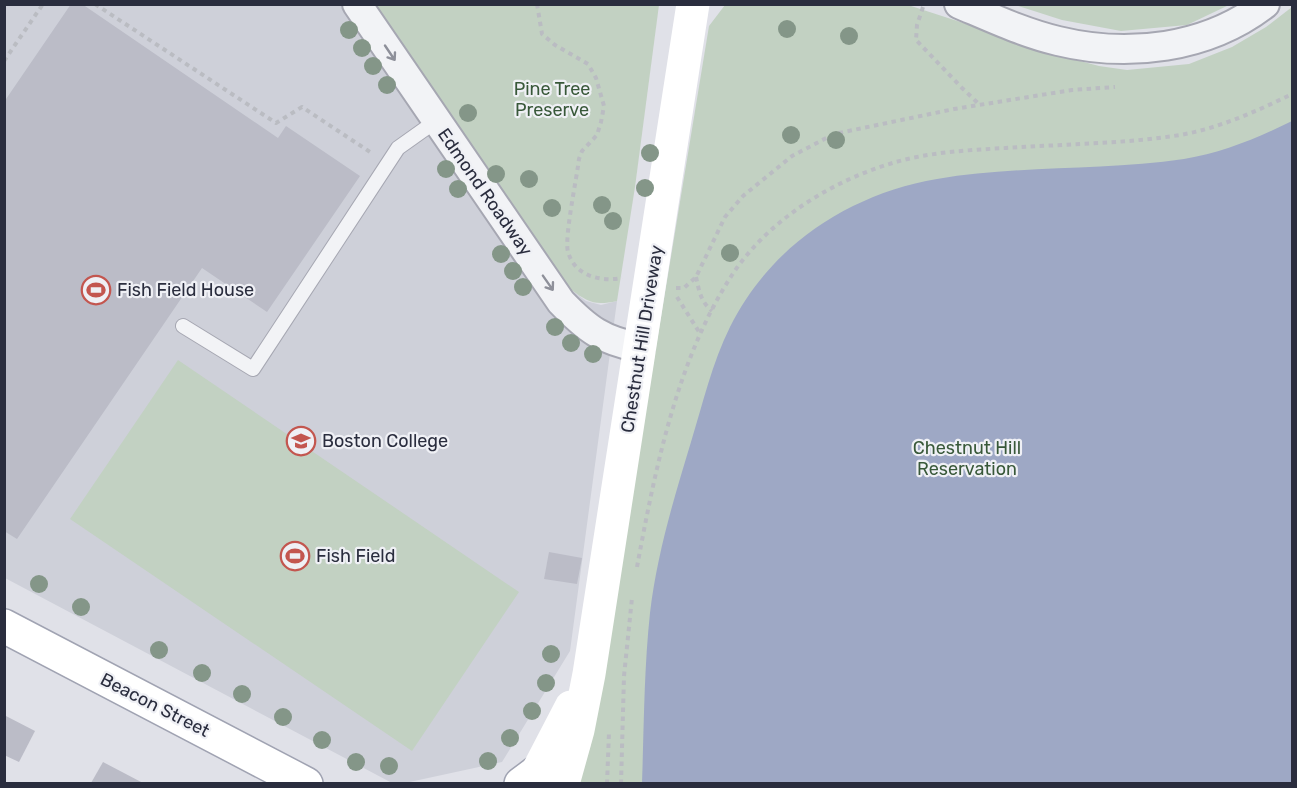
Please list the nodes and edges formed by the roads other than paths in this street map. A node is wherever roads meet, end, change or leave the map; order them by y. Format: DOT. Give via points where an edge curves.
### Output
graph roads {
  1 [pos="357,4"];
  2 [pos="959,4"];
  3 [pos="1265,4"];
  4 [pos="695,9"];
  5 [pos="436,121"];
  6 [pos="183,326"];
  7 [pos="640,348"];
  8 [pos="4,626"];
  9 [pos="538,781"];
  10 [pos="306,783"];
  1 -- 5 [label="street, Edmond Roadway, one-way"];
  2 -- 3 [label="street" via="1035,34 1105,49 1161,46 1204,38"];
  4 -- 7 [label="main road, Chestnut Hill Driveway"];
  5 -- 6 [label="lane" via="398,148 253,369"];
  5 -- 7 [label="street, Edmond Roadway, one-way" via="561,302 601,337"];
  7 -- 9 [label="main road, Chestnut Hill Driveway" via="589,674"];
  8 -- 10 [label="main road, Beacon Street"];
}
